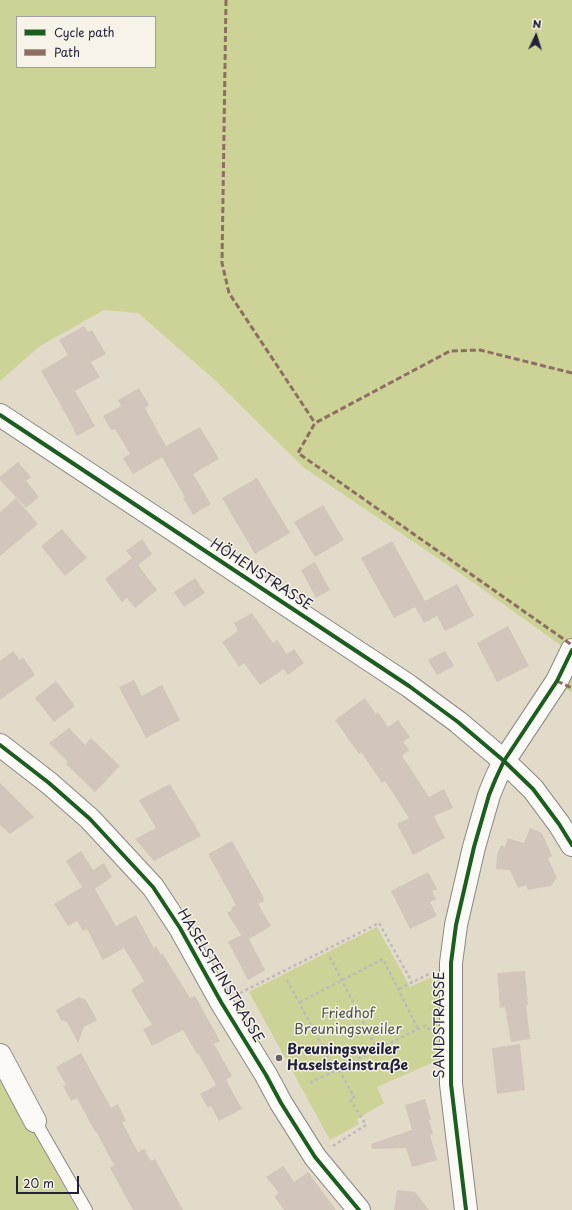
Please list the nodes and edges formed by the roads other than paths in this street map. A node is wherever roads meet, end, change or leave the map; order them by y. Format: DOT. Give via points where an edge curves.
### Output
graph roads {
  1 [pos="0,415"];
  2 [pos="572,650"];
  3 [pos="0,745"];
  4 [pos="504,761"];
  5 [pos="572,845"];
  6 [pos="0,1055"];
  7 [pos="35,1121"];
  8 [pos="86,1210"];
  9 [pos="358,1210"];
  10 [pos="466,1210"];
  1 -- 4 [label="street, HÖHENSTRASSE" via="409,686 458,722"];
  2 -- 4 [label="street, SANDSTRASSE" via="557,681"];
  3 -- 9 [label="street, HASELSTEINSTRASSE" via="90,819 153,886 315,1157"];
  4 -- 5 [label="street, HÖHENSTRASSE" via="533,789"];
  4 -- 10 [label="street, SANDSTRASSE" via="489,795 474,846 456,925 451,963 451,1084"];
  6 -- 7 [label="street"];
  7 -- 8 [label="lane"];
}
